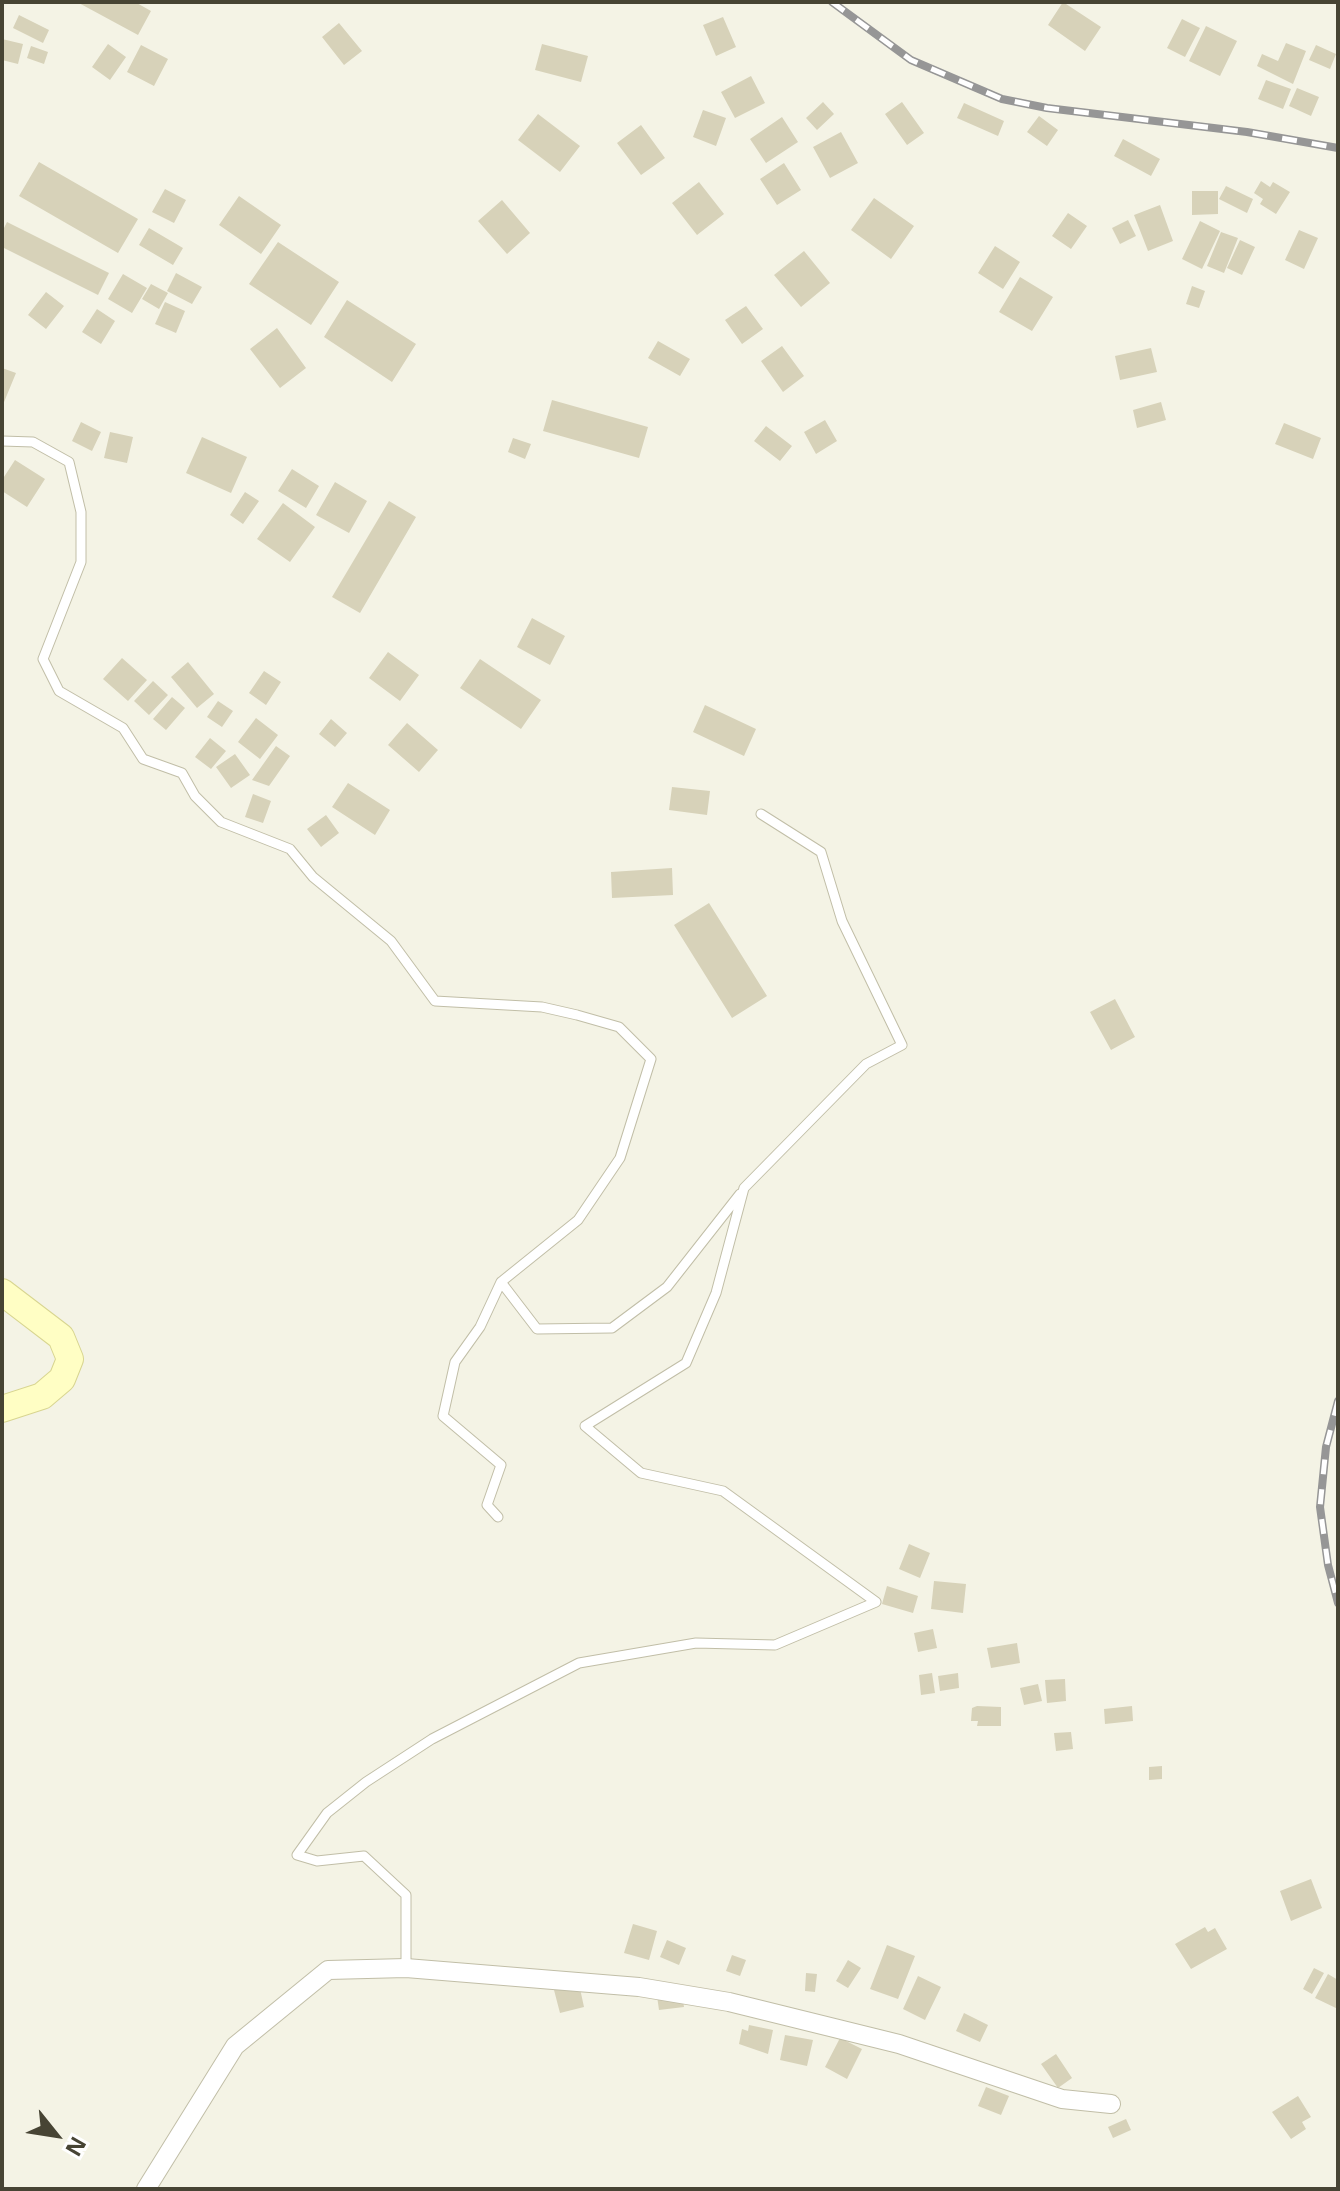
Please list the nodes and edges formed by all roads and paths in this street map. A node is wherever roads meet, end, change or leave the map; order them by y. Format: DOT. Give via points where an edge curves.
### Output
graph roads {
  1 [pos="2,441"];
  2 [pos="761,814"];
  3 [pos="744,1188"];
  4 [pos="501,1282"];
  5 [pos="2,1292"];
  6 [pos="2,1409"];
  7 [pos="498,1517"];
  8 [pos="406,1968"];
  9 [pos="1111,2104"];
  10 [pos="146,2189"];
  1 -- 4 [label="lane" via="33,442 69,462 81,512 81,562 43,659 59,691 123,728 143,759 182,773 195,796 221,822 290,849 313,877 391,941 435,1001 542,1007 577,1015 619,1027 651,1059 620,1158 578,1220"];
  2 -- 3 [label="lane" via="821,852 842,921 902,1045 866,1064"];
  3 -- 4 [label="lane" via="667,1287 612,1328 537,1329"];
  3 -- 8 [label="lane" via="716,1293 686,1363 585,1426 641,1473 723,1491 876,1602 775,1645 696,1643 579,1663 432,1739 346,1798 327,1813 297,1855 317,1861 364,1856 406,1895"];
  4 -- 7 [label="lane" via="480,1327 455,1362 443,1416 501,1465 487,1505"];
  5 -- 6 [label="street" via="61,1337 70,1359 62,1379 42,1396"];
  8 -- 9 [label="street" via="639,1987 729,2002 899,2044 1062,2099"];
  8 -- 10 [label="street" via="328,1970 235,2046"];
}
